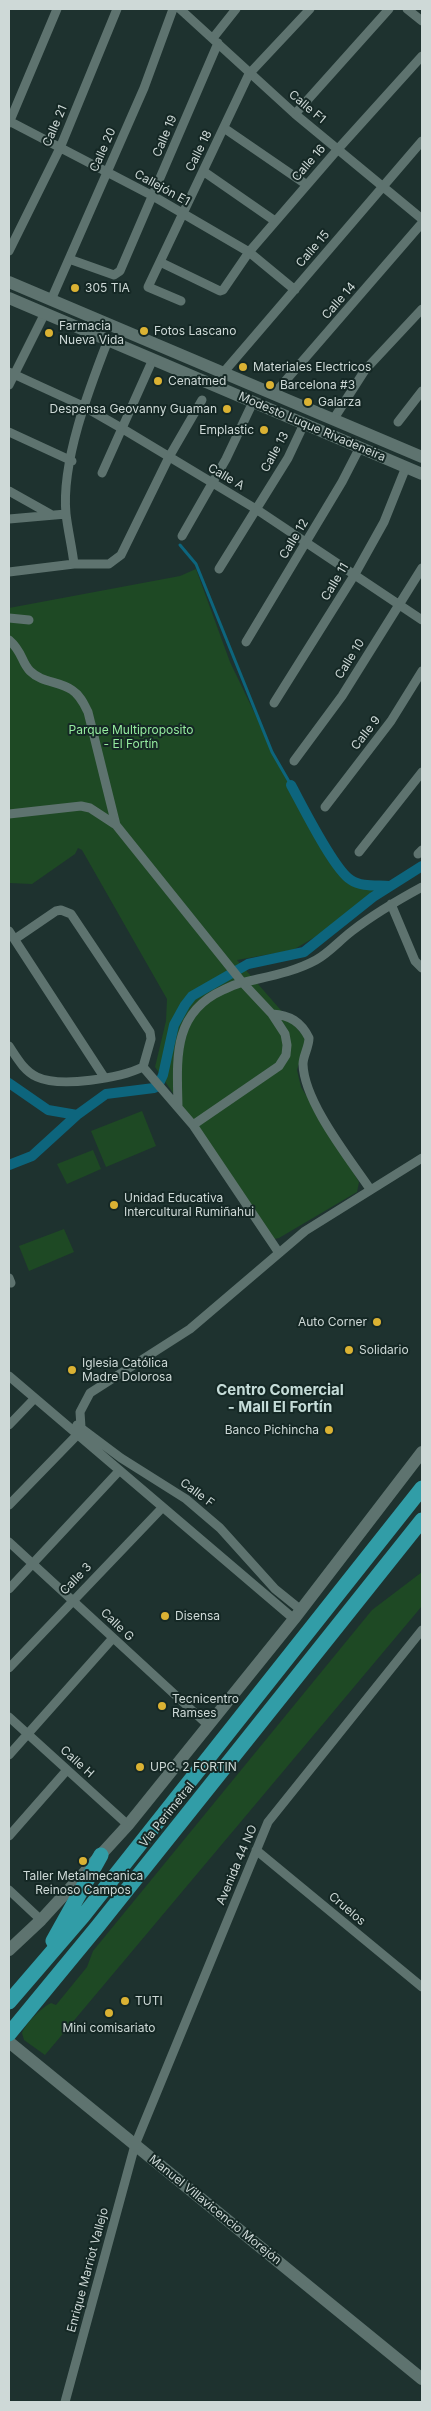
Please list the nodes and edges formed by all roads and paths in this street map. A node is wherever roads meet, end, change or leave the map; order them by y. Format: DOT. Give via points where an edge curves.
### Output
graph roads {
  1 [pos="57,9"];
  2 [pos="117,9"];
  3 [pos="173,9"];
  4 [pos="180,9"];
  5 [pos="236,9"];
  6 [pos="310,9"];
  7 [pos="389,9"];
  8 [pos="408,9"];
  9 [pos="422,21"];
  10 [pos="216,41"];
  11 [pos="422,56"];
  12 [pos="250,74"];
  13 [pos="295,114"];
  14 [pos="9,122"];
  15 [pos="224,128"];
  16 [pos="422,141"];
  17 [pos="60,148"];
  18 [pos="338,149"];
  19 [pos="203,171"];
  20 [pos="108,172"];
  21 [pos="306,185"];
  22 [pos="383,187"];
  23 [pos="153,196"];
  24 [pos="183,214"];
  25 [pos="422,218"];
  26 [pos="275,221"];
  27 [pos="422,224"];
  28 [pos="9,251"];
  29 [pos="249,252"];
  30 [pos="69,259"];
  31 [pos="160,262"];
  32 [pos="9,282"];
  33 [pos="295,290"];
  34 [pos="9,298"];
  35 [pos="51,300"];
  36 [pos="181,301"];
  37 [pos="422,309"];
  38 [pos="45,313"];
  39 [pos="108,340"];
  40 [pos="153,360"];
  41 [pos="11,373"];
  42 [pos="223,373"];
  43 [pos="9,384"];
  44 [pos="422,391"];
  45 [pos="274,394"];
  46 [pos="202,400"];
  47 [pos="253,402"];
  48 [pos="83,406"];
  49 [pos="334,420"];
  50 [pos="398,422"];
  51 [pos="304,424"];
  52 [pos="123,429"];
  53 [pos="9,432"];
  54 [pos="360,447"];
  55 [pos="169,457"];
  56 [pos="422,457"];
  57 [pos="72,461"];
  58 [pos="406,467"];
  59 [pos="102,473"];
  60 [pos="422,474"];
  61 [pos="212,484"];
  62 [pos="9,491"];
  63 [pos="256,509"];
  64 [pos="66,514"];
  65 [pos="50,515"];
  66 [pos="9,519"];
  67 [pos="182,536"];
  68 [pos="306,543"];
  69 [pos="74,564"];
  70 [pos="422,568"];
  71 [pos="219,569"];
  72 [pos="9,572"];
  73 [pos="355,574"];
  74 [pos="400,604"];
  75 [pos="9,618"];
  76 [pos="29,620"];
  77 [pos="422,620"];
  78 [pos="9,640"];
  79 [pos="246,642"];
  80 [pos="422,671"];
  81 [pos="274,703"];
  82 [pos="294,761"];
  83 [pos="422,772"];
  84 [pos="325,807"];
  85 [pos="9,814"];
  86 [pos="116,825"];
  87 [pos="359,852"];
  88 [pos="422,887"];
  89 [pos="391,904"];
  90 [pos="9,930"];
  91 [pos="14,940"];
  92 [pos="422,968"];
  93 [pos="240,979"];
  94 [pos="272,1014"];
  95 [pos="9,1046"];
  96 [pos="143,1067"];
  97 [pos="104,1077"];
  98 [pos="178,1107"];
  99 [pos="193,1125"];
  100 [pos="422,1158"];
  101 [pos="370,1189"];
  102 [pos="279,1253"];
  103 [pos="9,1376"];
  104 [pos="34,1398"];
  105 [pos="9,1424"];
  106 [pos="80,1431"];
  107 [pos="422,1452"];
  108 [pos="119,1471"];
  109 [pos="422,1488"];
  110 [pos="9,1505"];
  111 [pos="162,1508"];
  112 [pos="422,1520"];
  113 [pos="9,1542"];
  114 [pos="33,1563"];
  115 [pos="9,1589"];
  116 [pos="74,1600"];
  117 [pos="297,1615"];
  118 [pos="422,1630"];
  119 [pos="113,1638"];
  120 [pos="9,1668"];
  121 [pos="9,1717"];
  122 [pos="209,1726"];
  123 [pos="28,1734"];
  124 [pos="9,1755"];
  125 [pos="67,1770"];
  126 [pos="128,1826"];
  127 [pos="9,1836"];
  128 [pos="256,1850"];
  129 [pos="101,1855"];
  130 [pos="9,1890"];
  131 [pos="42,1920"];
  132 [pos="9,1950"];
  133 [pos="37,1968"];
  134 [pos="422,1987"];
  135 [pos="9,2002"];
  136 [pos="9,2034"];
  137 [pos="9,2042"];
  138 [pos="135,2145"];
  139 [pos="422,2379"];
  140 [pos="65,2402"];
  1 -- 14 [label="street"];
  2 -- 17 [label="street, Calle 21"];
  3 -- 20 [label="street, Calle 20"];
  4 -- 10 [label="street, Calle F1"];
  5 -- 10 [label="street, Calle 19"];
  6 -- 12 [label="street, Calle 18"];
  7 -- 13 [label="street"];
  8 -- 9 [label="street"];
  10 -- 12 [label="street, Calle F1"];
  10 -- 23 [label="street, Calle 19"];
  11 -- 18 [label="street, Calle 16"];
  12 -- 13 [label="street, Calle F1"];
  12 -- 15 [label="street, Calle 18"];
  13 -- 18 [label="street, Calle F1"];
  14 -- 17 [label="street, Callejón E1"];
  15 -- 19 [label="street, Calle 18"];
  15 -- 21 [label="street"];
  16 -- 22 [label="street, Calle 15"];
  17 -- 20 [label="street, Callejón E1"];
  17 -- 28 [label="street, Calle 21"];
  18 -- 21 [label="street, Calle 16"];
  18 -- 22 [label="street, Calle F1"];
  19 -- 24 [label="street, Calle 18"];
  19 -- 26 [label="street"];
  20 -- 23 [label="street, Callejón E1"];
  20 -- 30 [label="street, Calle 20"];
  21 -- 26 [label="street, Calle 16"];
  22 -- 25 [label="street, Calle F1"];
  22 -- 33 [label="street, Calle 15"];
  23 -- 24 [label="street, Callejón E1"];
  23 -- 30 [label="street, Calle 19" via="117,274"];
  24 -- 29 [label="street, Callejón E1"];
  24 -- 31 [label="street, Calle 18"];
  26 -- 29 [label="street, Calle 16"];
  27 -- 45 [label="street, Calle 14"];
  29 -- 31 [label="street, Calle 16" via="220,291"];
  29 -- 33 [label="street, Callejón E1"];
  30 -- 35 [label="street, Calle 20"];
  31 -- 36 [label="street, Calle 18" via="148,287"];
  32 -- 35 [label="street, Modesto Luque Rivadeneira"];
  33 -- 42 [label="street, Calle 15"];
  34 -- 38 [label="street, Modesto Luque Rivadeneira"];
  35 -- 42 [label="street, Modesto Luque Rivadeneira"];
  37 -- 49 [label="street" via="365,370"];
  38 -- 39 [label="street, Modesto Luque Rivadeneira"];
  38 -- 41 [label="street"];
  39 -- 40 [label="street, Modesto Luque Rivadeneira"];
  39 -- 48 [label="street"];
  40 -- 47 [label="street, Modesto Luque Rivadeneira"];
  40 -- 52 [label="street"];
  41 -- 43 [label="street"];
  41 -- 48 [label="street, Calle A"];
  42 -- 45 [label="street, Modesto Luque Rivadeneira"];
  44 -- 50 [label="street"];
  45 -- 49 [label="street, Modesto Luque Rivadeneira"];
  46 -- 55 [label="street"];
  47 -- 51 [label="street, Modesto Luque Rivadeneira"];
  47 -- 61 [label="street"];
  48 -- 52 [label="street, Calle A"];
  48 -- 57 [label="street"];
  49 -- 56 [label="street, Modesto Luque Rivadeneira"];
  51 -- 54 [label="street, Modesto Luque Rivadeneira"];
  51 -- 63 [label="street, Calle 13" via="288,458"];
  52 -- 55 [label="street, Calle A"];
  52 -- 59 [label="street"];
  53 -- 57 [label="street"];
  54 -- 58 [label="street, Modesto Luque Rivadeneira"];
  54 -- 68 [label="street, Calle 12"];
  55 -- 61 [label="street, Calle A"];
  55 -- 69 [label="street" via="121,555 109,564"];
  57 -- 64 [label="street" via="66,489"];
  58 -- 60 [label="street, Modesto Luque Rivadeneira"];
  58 -- 73 [label="street, Calle 11" via="384,522"];
  61 -- 63 [label="street, Calle A"];
  61 -- 67 [label="street"];
  62 -- 65 [label="street"];
  63 -- 68 [label="street, Calle A"];
  63 -- 71 [label="street, Calle 13"];
  64 -- 65 [label="street"];
  64 -- 69 [label="street"];
  65 -- 66 [label="street"];
  68 -- 73 [label="street, Calle A"];
  68 -- 79 [label="street, Calle 12"];
  69 -- 72 [label="street"];
  70 -- 74 [label="street, Calle 10"];
  73 -- 74 [label="street, Calle A"];
  73 -- 81 [label="street, Calle 11"];
  74 -- 77 [label="street, Calle A"];
  74 -- 82 [label="street, Calle 10" via="342,696"];
  75 -- 76 [label="street"];
  78 -- 86 [label="street" via="20,650 30,670 43,680 72,689 80,697 88,712"];
  80 -- 84 [label="street, Calle 9" via="391,721"];
  83 -- 87 [label="street"];
  85 -- 86 [label="street" via="81,806 90,808"];
  86 -- 93 [label="street"];
  88 -- 89 [label="street"];
  89 -- 92 [label="street" via="415,961"];
  89 -- 93 [label="street" via="319,958 297,970"];
  90 -- 91 [label="street"];
  91 -- 96 [label="street" via="56,911 71,914 150,1032"];
  91 -- 97 [label="street"];
  93 -- 94 [label="street"];
  93 -- 98 [label="street" via="190,1014 181,1041 177,1073"];
  94 -- 99 [label="street" via="285,1034 287,1045 280,1066"];
  94 -- 101 [label="street" via="293,1018 304,1027 310,1038 303,1062 304,1076 314,1103"];
  95 -- 97 [label="street" via="24,1068 38,1077 58,1081"];
  96 -- 97 [label="street"];
  96 -- 98 [label="street"];
  98 -- 99 [label="street"];
  99 -- 102 [label="street"];
  100 -- 101 [label="street"];
  101 -- 102 [label="street" via="305,1231"];
  102 -- 106 [label="street" via="190,1329 90,1393 80,1412"];
  103 -- 104 [label="street, Calle F"];
  104 -- 105 [label="street"];
  104 -- 106 [label="street, Calle F"];
  106 -- 108 [label="street, Calle F"];
  106 -- 110 [label="street"];
  106 -- 117 [label="street, Calle F" via="186,1499 220,1528"];
  107 -- 117 [label="street, Vía Perimetral"];
  108 -- 111 [label="street, Calle F"];
  108 -- 114 [label="street"];
  109 -- 133 [label="highway, Vía Perimetral" via="83,1916"];
  111 -- 116 [label="street, Calle 3"];
  111 -- 117 [label="street, Calle F"];
  112 -- 136 [label="highway, Vía Perimetral"];
  113 -- 114 [label="street, Calle G"];
  114 -- 115 [label="street"];
  114 -- 116 [label="street, Calle G"];
  116 -- 119 [label="street, Calle G"];
  116 -- 120 [label="street, Calle 3"];
  117 -- 122 [label="street, Vía Perimetral"];
  118 -- 128 [label="street, Avenida 44 NO" via="268,1822"];
  119 -- 122 [label="street, Calle G"];
  119 -- 123 [label="street"];
  121 -- 123 [label="street, Calle H"];
  122 -- 126 [label="street, Vía Perimetral"];
  123 -- 124 [label="street"];
  123 -- 125 [label="street, Calle H"];
  125 -- 126 [label="street, Calle H"];
  125 -- 127 [label="street"];
  126 -- 129 [label="street, Vía Perimetral"];
  128 -- 134 [label="street, Cruelos"];
  128 -- 138 [label="street, Avenida 44 NO"];
  129 -- 131 [label="street, Vía Perimetral"];
  129 -- 133 [label="highway"];
  130 -- 131 [label="street"];
  131 -- 132 [label="street, Vía Perimetral"];
  133 -- 135 [label="highway, Vía Perimetral"];
  137 -- 138 [label="street, Manuel Villavicencio Morejón"];
  138 -- 139 [label="street, Manuel Villavicencio Morejón"];
  138 -- 140 [label="street, Enrique Marriot Vallejo"];
}
